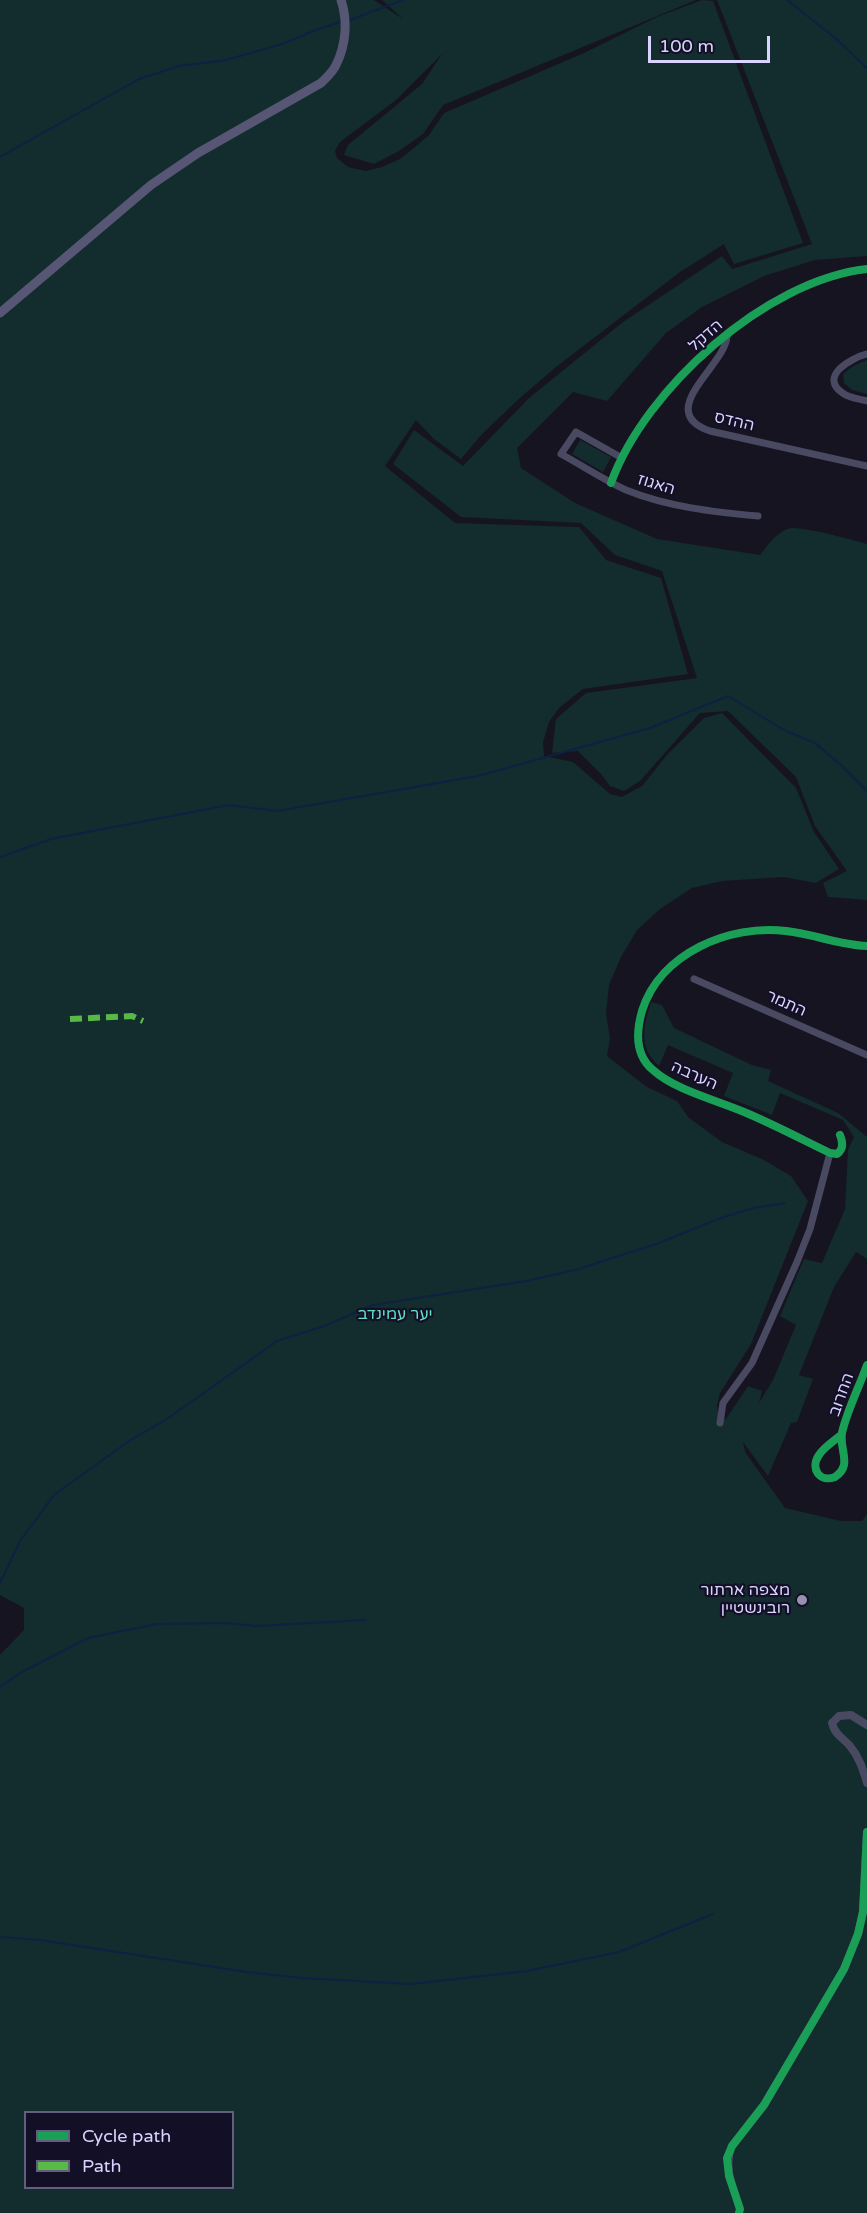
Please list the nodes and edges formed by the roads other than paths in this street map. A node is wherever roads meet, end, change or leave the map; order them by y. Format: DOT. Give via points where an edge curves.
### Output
graph roads {
  1 [pos="341,0"];
  2 [pos="867,270"];
  3 [pos="0,314"];
  4 [pos="727,335"];
  5 [pos="867,354"];
  6 [pos="867,401"];
  7 [pos="622,458"];
  8 [pos="867,466"];
  9 [pos="611,483"];
  10 [pos="758,516"];
  11 [pos="867,946"];
  12 [pos="694,979"];
  13 [pos="867,1055"];
  14 [pos="840,1135"];
  15 [pos="830,1153"];
  16 [pos="867,1365"];
  17 [pos="720,1423"];
  18 [pos="841,1435"];
  19 [pos="867,1725"];
  20 [pos="867,1783"];
  21 [pos="867,1832"];
  22 [pos="732,2146"];
  23 [pos="739,2213"];
  1 -- 3 [label="main road" via="344,43 336,67 321,83 198,153 151,186"];
  2 -- 4 [label="street, הדקל" via="830,276 804,286 769,304"];
  4 -- 7 [label="street, הדקל" via="668,393"];
  4 -- 8 [label="street, ההדס" via="723,349 692,396 689,413 694,423 710,431"];
  5 -- 6 [label="street" via="841,366 835,380 844,394"];
  7 -- 9 [label="street, הדקל"];
  7 -- 9 [label="street, האגוז" via="576,432 561,454"];
  9 -- 10 [label="street, האגוז" via="675,505"];
  11 -- 15 [label="street, הערבה" via="838,944 789,931 749,931 727,936 696,949 665,972 651,989 639,1022 640,1052 658,1075"];
  12 -- 13 [label="street, התמר"];
  14 -- 15 [label="street" via="841,1150"];
  15 -- 17 [label="street" via="797,1262 752,1363 723,1403"];
  16 -- 18 [label="street, החרוב"];
  18 -- 18 [label="street, החרוב" via="818,1457 816,1469 821,1478 833,1478 843,1469"];
  19 -- 20 [label="street" via="851,1715 839,1716 832,1723 834,1731 861,1761"];
  21 -- 22 [label="street" via="863,1912 844,1969 764,2105"];
  22 -- 23 [label="street" via="727,2158"];
}
